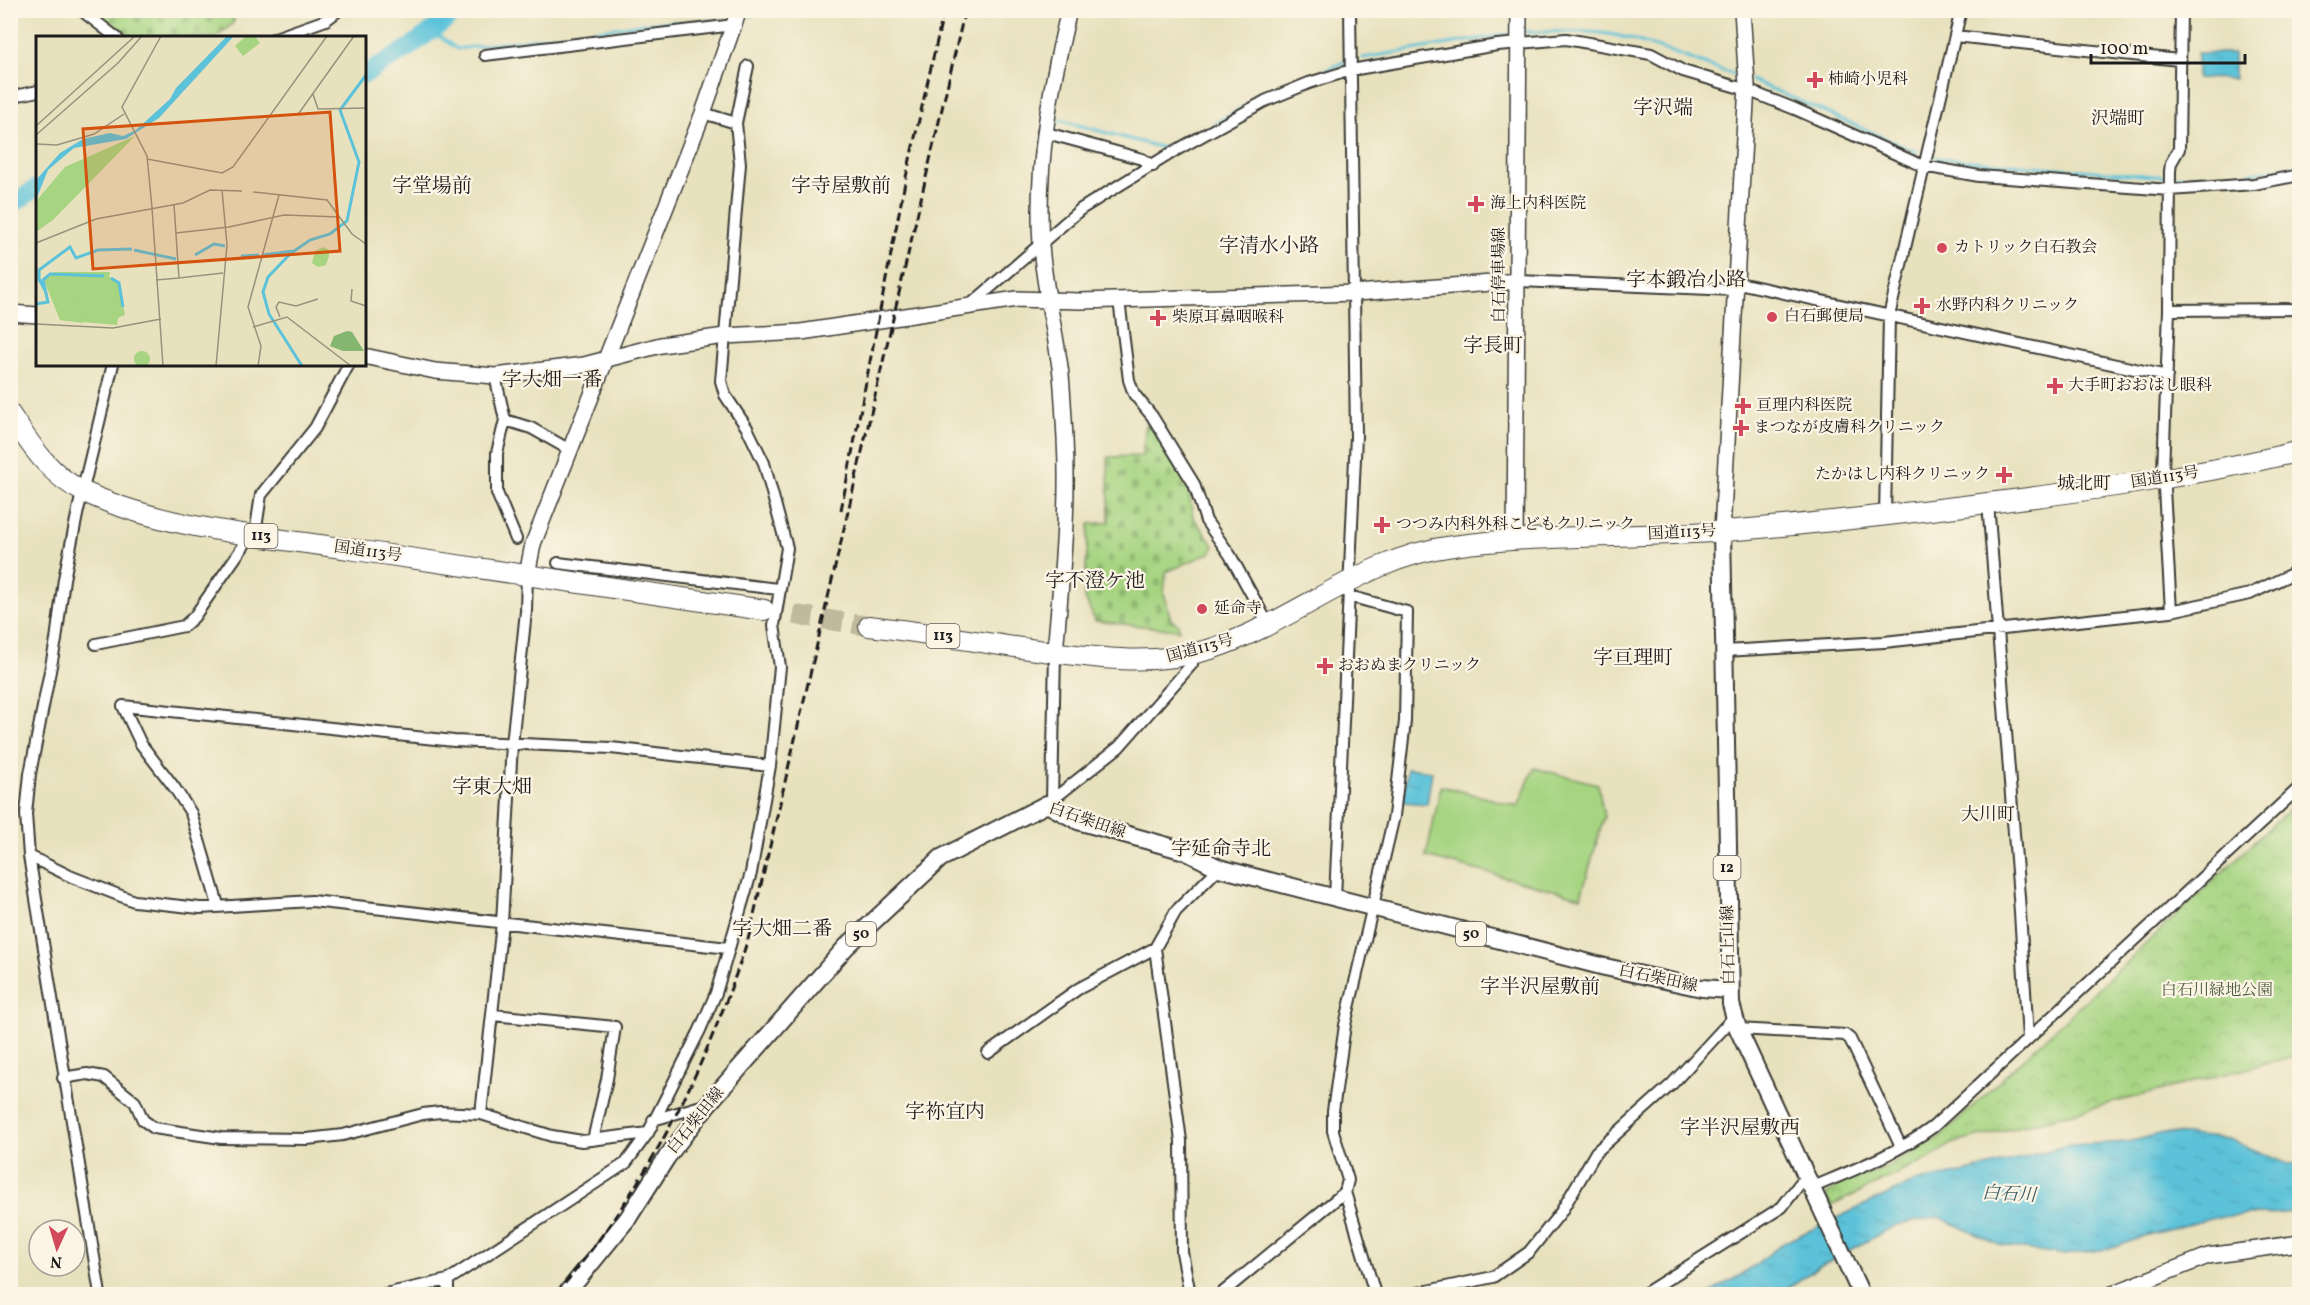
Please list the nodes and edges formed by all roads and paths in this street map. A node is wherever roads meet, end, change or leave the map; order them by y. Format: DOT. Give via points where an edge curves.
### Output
graph roads {
  1 [pos="81,10"];
  2 [pos="339,10"];
  3 [pos="739,10"];
  4 [pos="1069,10"];
  5 [pos="1350,10"];
  6 [pos="1519,10"];
  7 [pos="1742,10"];
  8 [pos="1961,10"];
  9 [pos="2181,10"];
  10 [pos="734,26"];
  11 [pos="114,36"];
  12 [pos="281,36"];
  13 [pos="1956,36"];
  14 [pos="1519,37"];
  15 [pos="485,55"];
  16 [pos="2179,60"];
  17 [pos="747,66"];
  18 [pos="1351,70"];
  19 [pos="1747,84"];
  20 [pos="36,92"];
  21 [pos="10,97"];
  22 [pos="703,113"];
  23 [pos="736,123"];
  24 [pos="1043,132"];
  25 [pos="1153,165"];
  26 [pos="1923,166"];
  27 [pos="2300,175"];
  28 [pos="2170,188"];
  29 [pos="1041,244"];
  30 [pos="1519,281"];
  31 [pos="1734,286"];
  32 [pos="1356,293"];
  33 [pos="1047,299"];
  34 [pos="1119,300"];
  35 [pos="969,306"];
  36 [pos="2300,309"];
  37 [pos="2169,310"];
  38 [pos="10,313"];
  39 [pos="36,315"];
  40 [pos="1889,316"];
  41 [pos="725,336"];
  42 [pos="366,356"];
  43 [pos="606,360"];
  44 [pos="113,366"];
  45 [pos="348,366"];
  46 [pos="495,376"];
  47 [pos="2167,376"];
  48 [pos="10,414"];
  49 [pos="505,420"];
  50 [pos="570,450"];
  51 [pos="2300,451"];
  52 [pos="2163,479"];
  53 [pos="82,491"];
  54 [pos="1988,503"];
  55 [pos="1885,516"];
  56 [pos="1722,531"];
  57 [pos="252,534"];
  58 [pos="516,539"];
  59 [pos="1515,540"];
  60 [pos="558,563"];
  61 [pos="2300,570"];
  62 [pos="527,575"];
  63 [pos="1350,588"];
  64 [pos="778,589"];
  65 [pos="764,610"];
  66 [pos="2171,611"];
  67 [pos="1268,624"];
  68 [pos="869,626"];
  69 [pos="1999,631"];
  70 [pos="96,644"];
  71 [pos="1724,651"];
  72 [pos="1055,653"];
  73 [pos="1191,654"];
  74 [pos="512,744"];
  75 [pos="770,766"];
  76 [pos="2300,787"];
  77 [pos="1050,802"];
  78 [pos="28,856"];
  79 [pos="1219,868"];
  80 [pos="1335,898"];
  81 [pos="218,905"];
  82 [pos="1373,907"];
  83 [pos="502,923"];
  84 [pos="728,948"];
  85 [pos="1155,948"];
  86 [pos="1730,990"];
  87 [pos="493,1015"];
  88 [pos="1736,1023"];
  89 [pos="2028,1038"];
  90 [pos="988,1053"];
  91 [pos="63,1077"];
  92 [pos="708,1104"];
  93 [pos="481,1114"];
  94 [pos="653,1120"];
  95 [pos="648,1133"];
  96 [pos="593,1140"];
  97 [pos="1901,1147"];
  98 [pos="1811,1188"];
  99 [pos="1345,1192"];
  100 [pos="2300,1243"];
  101 [pos="448,1280"];
  102 [pos="100,1294"];
  103 [pos="385,1294"];
  104 [pos="448,1294"];
  105 [pos="566,1294"];
  106 [pos="1190,1294"];
  107 [pos="1221,1294"];
  108 [pos="1374,1294"];
  109 [pos="1413,1294"];
  110 [pos="1644,1294"];
  111 [pos="1861,1294"];
  112 [pos="2112,1294"];
  1 -- 11 [label="street"];
  2 -- 12 [label="street" via="326,20"];
  3 -- 10 [label="street"];
  4 -- 24 [label="street"];
  5 -- 18 [label="street"];
  6 -- 14 [label="street, 白石停車場線"];
  7 -- 19 [label="street"];
  8 -- 13 [label="street"];
  9 -- 16 [label="street"];
  10 -- 15 [label="street"];
  10 -- 22 [label="street"];
  13 -- 16 [label="street"];
  13 -- 26 [label="street"];
  14 -- 18 [label="street"];
  14 -- 19 [label="street" via="1620,47 1652,54 1683,72"];
  14 -- 30 [label="street, 白石停車場線"];
  16 -- 28 [label="street" via="2179,149 2170,163"];
  17 -- 23 [label="street"];
  18 -- 25 [label="street" via="1265,101"];
  18 -- 32 [label="street"];
  19 -- 26 [label="street"];
  19 -- 31 [label="street"];
  20 -- 21 [label="street"];
  22 -- 23 [label="street"];
  22 -- 43 [label="street"];
  23 -- 41 [label="street" via="740,164"];
  24 -- 25 [label="street"];
  24 -- 29 [label="street"];
  25 -- 29 [label="street" via="1082,209"];
  26 -- 28 [label="street" via="1979,176"];
  26 -- 40 [label="street"];
  27 -- 28 [label="street" via="2254,184"];
  28 -- 37 [label="street"];
  29 -- 33 [label="street"];
  29 -- 35 [label="street"];
  30 -- 31 [label="street"];
  30 -- 32 [label="street"];
  30 -- 59 [label="street, 白石停車場線"];
  31 -- 40 [label="street"];
  31 -- 56 [label="street"];
  32 -- 34 [label="street"];
  32 -- 63 [label="street"];
  33 -- 34 [label="street"];
  33 -- 35 [label="street"];
  33 -- 72 [label="street" via="1061,374 1065,442 1063,560"];
  34 -- 67 [label="street" via="1134,394 1194,484 1206,521 1230,555"];
  35 -- 41 [label="street" via="801,332"];
  36 -- 37 [label="street"];
  37 -- 47 [label="street"];
  38 -- 39 [label="street"];
  40 -- 47 [label="street"];
  40 -- 55 [label="street"];
  41 -- 43 [label="street" via="661,345"];
  41 -- 64 [label="street" via="721,381 725,395 764,463 787,548"];
  42 -- 46 [label="street" via="435,371"];
  43 -- 46 [label="street"];
  43 -- 50 [label="street"];
  44 -- 53 [label="street"];
  45 -- 57 [label="street" via="315,428 261,495"];
  46 -- 49 [label="street"];
  47 -- 52 [label="street"];
  48 -- 53 [label="highway, 国道113号 / 113" via="44,462"];
  49 -- 50 [label="street" via="531,428"];
  49 -- 58 [label="street" via="497,453 497,493"];
  50 -- 62 [label="street" via="531,551"];
  51 -- 52 [label="highway, 国道113号 / 113"];
  52 -- 54 [label="highway, 国道113号 / 113"];
  52 -- 66 [label="street"];
  53 -- 57 [label="highway, 国道113号 / 113" via="160,518"];
  53 -- 78 [label="street" via="30,774 26,814"];
  54 -- 55 [label="highway, 国道113号 / 113"];
  54 -- 69 [label="street"];
  55 -- 56 [label="highway, 国道113号 / 113"];
  56 -- 59 [label="highway, 国道113号 / 113"];
  56 -- 71 [label="main road, 白石上山線 / 12"];
  57 -- 62 [label="highway, 国道113号 / 113"];
  57 -- 70 [label="street" via="184,626"];
  59 -- 63 [label="highway, 国道113号 / 113" via="1431,549"];
  60 -- 64 [label="street"];
  61 -- 66 [label="street" via="2250,594"];
  62 -- 65 [label="highway, 国道113号 / 113"];
  62 -- 74 [label="street"];
  63 -- 67 [label="highway, 国道113号 / 113"];
  63 -- 80 [label="street"];
  63 -- 82 [label="street" via="1407,612 1405,721 1394,816"];
  64 -- 75 [label="street" via="774,625 780,667"];
  66 -- 69 [label="street"];
  67 -- 73 [label="highway, 国道113号 / 113"];
  68 -- 72 [label="highway, 国道113号 / 113"];
  69 -- 71 [label="street"];
  69 -- 89 [label="street"];
  71 -- 86 [label="main road, 白石上山線 / 12"];
  72 -- 73 [label="highway, 国道113号 / 113" via="1129,661 1165,660"];
  72 -- 77 [label="street"];
  73 -- 77 [label="street" via="1192,664 1119,747"];
  74 -- 75 [label="street" via="611,748"];
  74 -- 81 [label="street" via="123,706 141,744 191,813"];
  74 -- 83 [label="street"];
  75 -- 84 [label="street" via="751,873"];
  76 -- 89 [label="street"];
  77 -- 79 [label="main road, 白石柴田線 / 50" via="1078,821 1185,851"];
  77 -- 92 [label="main road, 白石柴田線 / 50" via="941,858 846,947"];
  78 -- 81 [label="street" via="134,901 200,908"];
  78 -- 91 [label="street"];
  79 -- 80 [label="main road, 白石柴田線 / 50"];
  79 -- 85 [label="street" via="1176,912"];
  80 -- 82 [label="main road, 白石柴田線 / 50"];
  81 -- 83 [label="street" via="312,901"];
  82 -- 86 [label="main road, 白石柴田線 / 50" via="1605,967 1702,988"];
  82 -- 99 [label="street" via="1345,1025 1333,1111 1332,1131 1348,1180"];
  83 -- 84 [label="street"];
  83 -- 87 [label="street"];
  84 -- 94 [label="street" via="704,1021"];
  85 -- 90 [label="street" via="1078,989"];
  85 -- 106 [label="street" via="1181,1142 1182,1252"];
  86 -- 88 [label="main road, 白石上山線 / 12"];
  87 -- 93 [label="street"];
  87 -- 96 [label="street" via="615,1028"];
  88 -- 97 [label="street" via="1845,1035"];
  88 -- 98 [label="main road, 白石上山線 / 12"];
  88 -- 109 [label="street" via="1596,1152 1561,1212 1529,1252 1493,1277"];
  89 -- 97 [label="street" via="1954,1110"];
  91 -- 93 [label="street" via="104,1077 135,1102 143,1120 154,1128 221,1138 307,1139 343,1135 423,1114"];
  91 -- 102 [label="street"];
  92 -- 94 [label="street"];
  92 -- 105 [label="main road, 白石柴田線 / 50" via="628,1218"];
  93 -- 96 [label="street" via="552,1136"];
  94 -- 95 [label="street"];
  95 -- 96 [label="street"];
  95 -- 101 [label="street" via="626,1163"];
  97 -- 98 [label="street"];
  98 -- 110 [label="street" via="1801,1182 1782,1207"];
  98 -- 111 [label="main road, 白石上山線 / 12"];
  99 -- 107 [label="street"];
  99 -- 108 [label="street"];
  100 -- 112 [label="street" via="2208,1256"];
  101 -- 103 [label="street"];
  101 -- 104 [label="street"];
}
